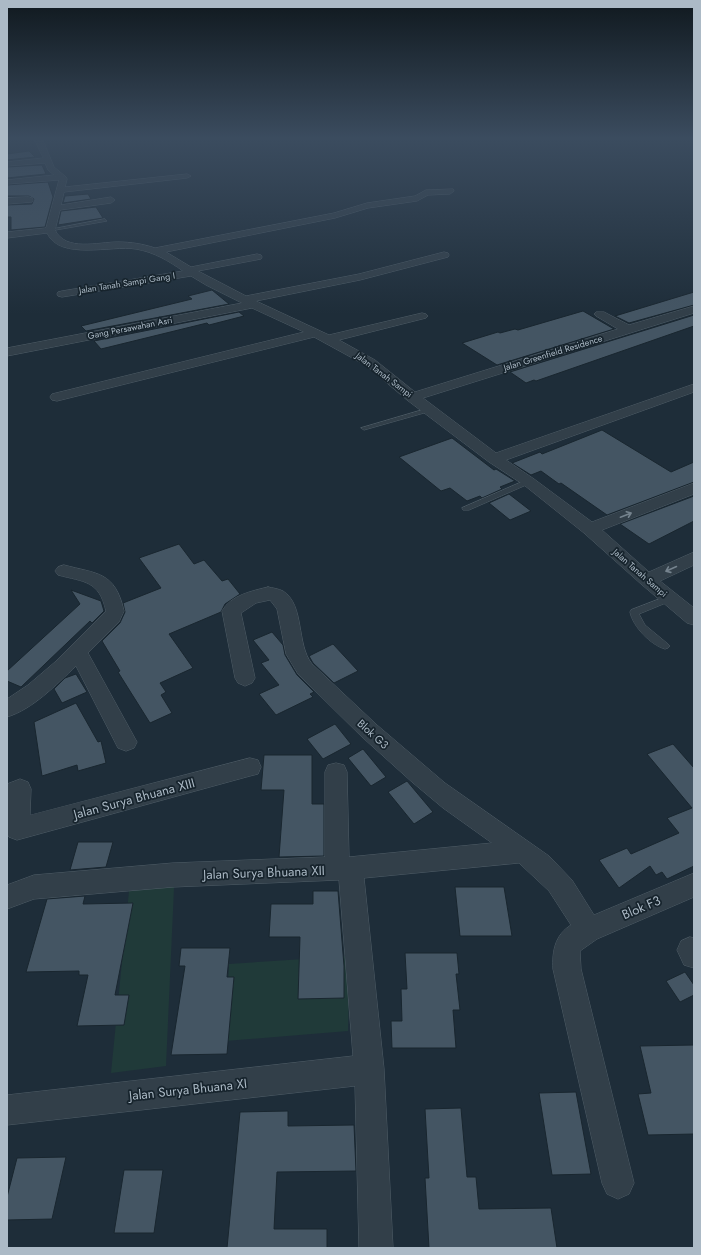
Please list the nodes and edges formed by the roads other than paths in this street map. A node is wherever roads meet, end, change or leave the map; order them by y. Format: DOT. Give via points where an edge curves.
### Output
graph roads {
  1 [pos="57,197"];
  2 [pos="420,197"];
  3 [pos="29,200"];
  4 [pos="111,200"];
  5 [pos="7,201"];
  6 [pos="55,208"];
  7 [pos="105,220"];
  8 [pos="50,230"];
  9 [pos="7,235"];
  10 [pos="243,244"];
  11 [pos="156,251"];
  12 [pos="200,252"];
  13 [pos="185,255"];
  14 [pos="444,255"];
  15 [pos="258,257"];
  16 [pos="171,258"];
  17 [pos="192,276"];
  18 [pos="62,294"];
  19 [pos="249,302"];
  20 [pos="694,309"];
  21 [pos="600,314"];
  22 [pos="422,316"];
  23 [pos="630,330"];
  24 [pos="315,333"];
  25 [pos="329,340"];
  26 [pos="7,352"];
  27 [pos="694,388"];
  28 [pos="57,397"];
  29 [pos="412,397"];
  30 [pos="429,410"];
  31 [pos="364,428"];
  32 [pos="494,459"];
  33 [pos="529,482"];
  34 [pos="694,488"];
  35 [pos="466,508"];
  36 [pos="590,529"];
  37 [pos="694,558"];
  38 [pos="64,571"];
  39 [pos="647,580"];
  40 [pos="670,598"];
  41 [pos="694,618"];
  42 [pos="664,646"];
  43 [pos="78,652"];
  44 [pos="245,678"];
  45 [pos="7,709"];
  46 [pos="126,742"];
  47 [pos="250,767"];
  48 [pos="336,772"];
  49 [pos="7,795"];
  50 [pos="523,851"];
  51 [pos="344,869"];
  52 [pos="694,885"];
  53 [pos="7,897"];
  54 [pos="588,930"];
  55 [pos="369,1069"];
  56 [pos="7,1110"];
  57 [pos="618,1183"];
  58 [pos="376,1248"];
  1 -- 6 [label="street"];
  2 -- 11 [label="street"];
  3 -- 5 [label="street"];
  4 -- 6 [label="street"];
  6 -- 8 [label="street"];
  7 -- 8 [label="lane"];
  8 -- 9 [label="street"];
  8 -- 11 [label="street, Jalan Tanah Sampi" via="54,238 62,244 137,246"];
  10 -- 12 [label="street"];
  11 -- 16 [label="street, Jalan Tanah Sampi"];
  13 -- 16 [label="street"];
  14 -- 19 [label="street, Gang Persawahan Asri"];
  15 -- 17 [label="street, Jalan Tanah Sampi Gang I"];
  16 -- 17 [label="street, Jalan Tanah Sampi"];
  17 -- 18 [label="street, Jalan Tanah Sampi Gang I"];
  17 -- 19 [label="street, Jalan Tanah Sampi"];
  19 -- 24 [label="street, Jalan Tanah Sampi"];
  19 -- 26 [label="street, Gang Persawahan Asri"];
  20 -- 23 [label="street, Jalan Greenfield Residence"];
  21 -- 23 [label="street"];
  22 -- 25 [label="street"];
  23 -- 29 [label="street, Jalan Greenfield Residence"];
  24 -- 25 [label="street, Jalan Tanah Sampi"];
  24 -- 28 [label="street"];
  25 -- 29 [label="street, Jalan Tanah Sampi" via="371,363"];
  27 -- 32 [label="street"];
  29 -- 30 [label="street, Jalan Tanah Sampi"];
  30 -- 31 [label="lane"];
  30 -- 32 [label="street, Jalan Tanah Sampi"];
  32 -- 33 [label="street, Jalan Tanah Sampi"];
  33 -- 35 [label="lane"];
  33 -- 36 [label="street, Jalan Tanah Sampi"];
  36 -- 34 [label="street, one-way"];
  36 -- 39 [label="street, Jalan Tanah Sampi"];
  37 -- 39 [label="street, one-way"];
  38 -- 43 [label="street" via="95,578 114,603 115,611 112,617"];
  39 -- 40 [label="street, Jalan Tanah Sampi"];
  40 -- 41 [label="street, Jalan Tanah Sampi"];
  40 -- 42 [label="lane" via="634,612 640,626"];
  43 -- 45 [label="street"];
  43 -- 46 [label="street"];
  44 -- 50 [label="street, Blok G3" via="231,611 238,604 261,594 271,593 285,604 289,612 294,648 305,670 364,727 438,791"];
  47 -- 49 [label="street, Jalan Surya Bhuana XIII" via="18,829 20,789"];
  48 -- 51 [label="street"];
  50 -- 51 [label="street, Jalan Surya Bhuana XII"];
  50 -- 54 [label="street, Blok G3" via="554,877 571,899"];
  51 -- 53 [label="street, Jalan Surya Bhuana XII" via="173,875 34,887"];
  51 -- 55 [label="street"];
  52 -- 54 [label="street, Blok F3"];
  54 -- 57 [label="street, Blok F3" via="568,943 565,951 566,964"];
  55 -- 56 [label="street, Jalan Surya Bhuana XI"];
  55 -- 58 [label="street"];
}
